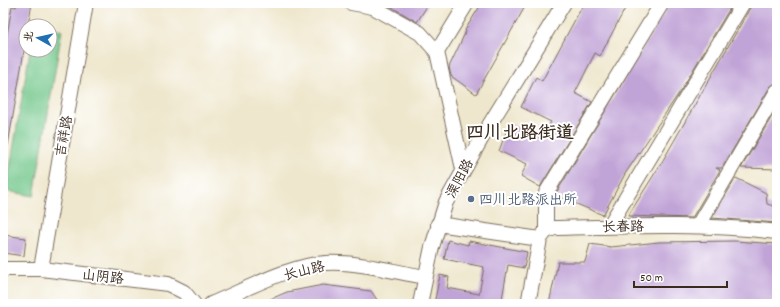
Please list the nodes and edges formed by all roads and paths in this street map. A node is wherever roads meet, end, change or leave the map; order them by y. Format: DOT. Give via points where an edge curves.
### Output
graph roads {
  1 [pos="86,3"];
  2 [pos="351,3"];
  3 [pos="467,3"];
  4 [pos="564,3"];
  5 [pos="662,3"];
  6 [pos="743,3"];
  7 [pos="374,5"];
  8 [pos="437,52"];
  9 [pos="777,91"];
  10 [pos="463,169"];
  11 [pos="438,224"];
  12 [pos="698,225"];
  13 [pos="609,226"];
  14 [pos="777,232"];
  15 [pos="543,235"];
  16 [pos="3,269"];
  17 [pos="41,269"];
  18 [pos="425,277"];
  19 [pos="194,304"];
  20 [pos="211,304"];
  21 [pos="420,304"];
  22 [pos="528,304"];
  1 -- 17 [label="street, 吉祥路"];
  2 -- 7 [label="street"];
  3 -- 8 [label="street"];
  4 -- 10 [label="street, 溧阳路"];
  5 -- 15 [label="street" via="546,193"];
  6 -- 13 [label="street"];
  7 -- 8 [label="street" via="420,32"];
  8 -- 10 [label="street"];
  9 -- 12 [label="street"];
  10 -- 11 [label="street, 溧阳路"];
  11 -- 15 [label="street"];
  11 -- 18 [label="street, 溧阳路"];
  12 -- 13 [label="street, 长春路"];
  12 -- 14 [label="street, 长春路"];
  13 -- 15 [label="street, 长春路" via="555,228"];
  15 -- 22 [label="street"];
  16 -- 17 [label="street, 山阴路"];
  17 -- 19 [label="street, 山阴路" via="168,284 184,292"];
  18 -- 20 [label="street, 长山路" via="345,264 317,264 269,279"];
  18 -- 21 [label="street, 溧阳路"];
}
